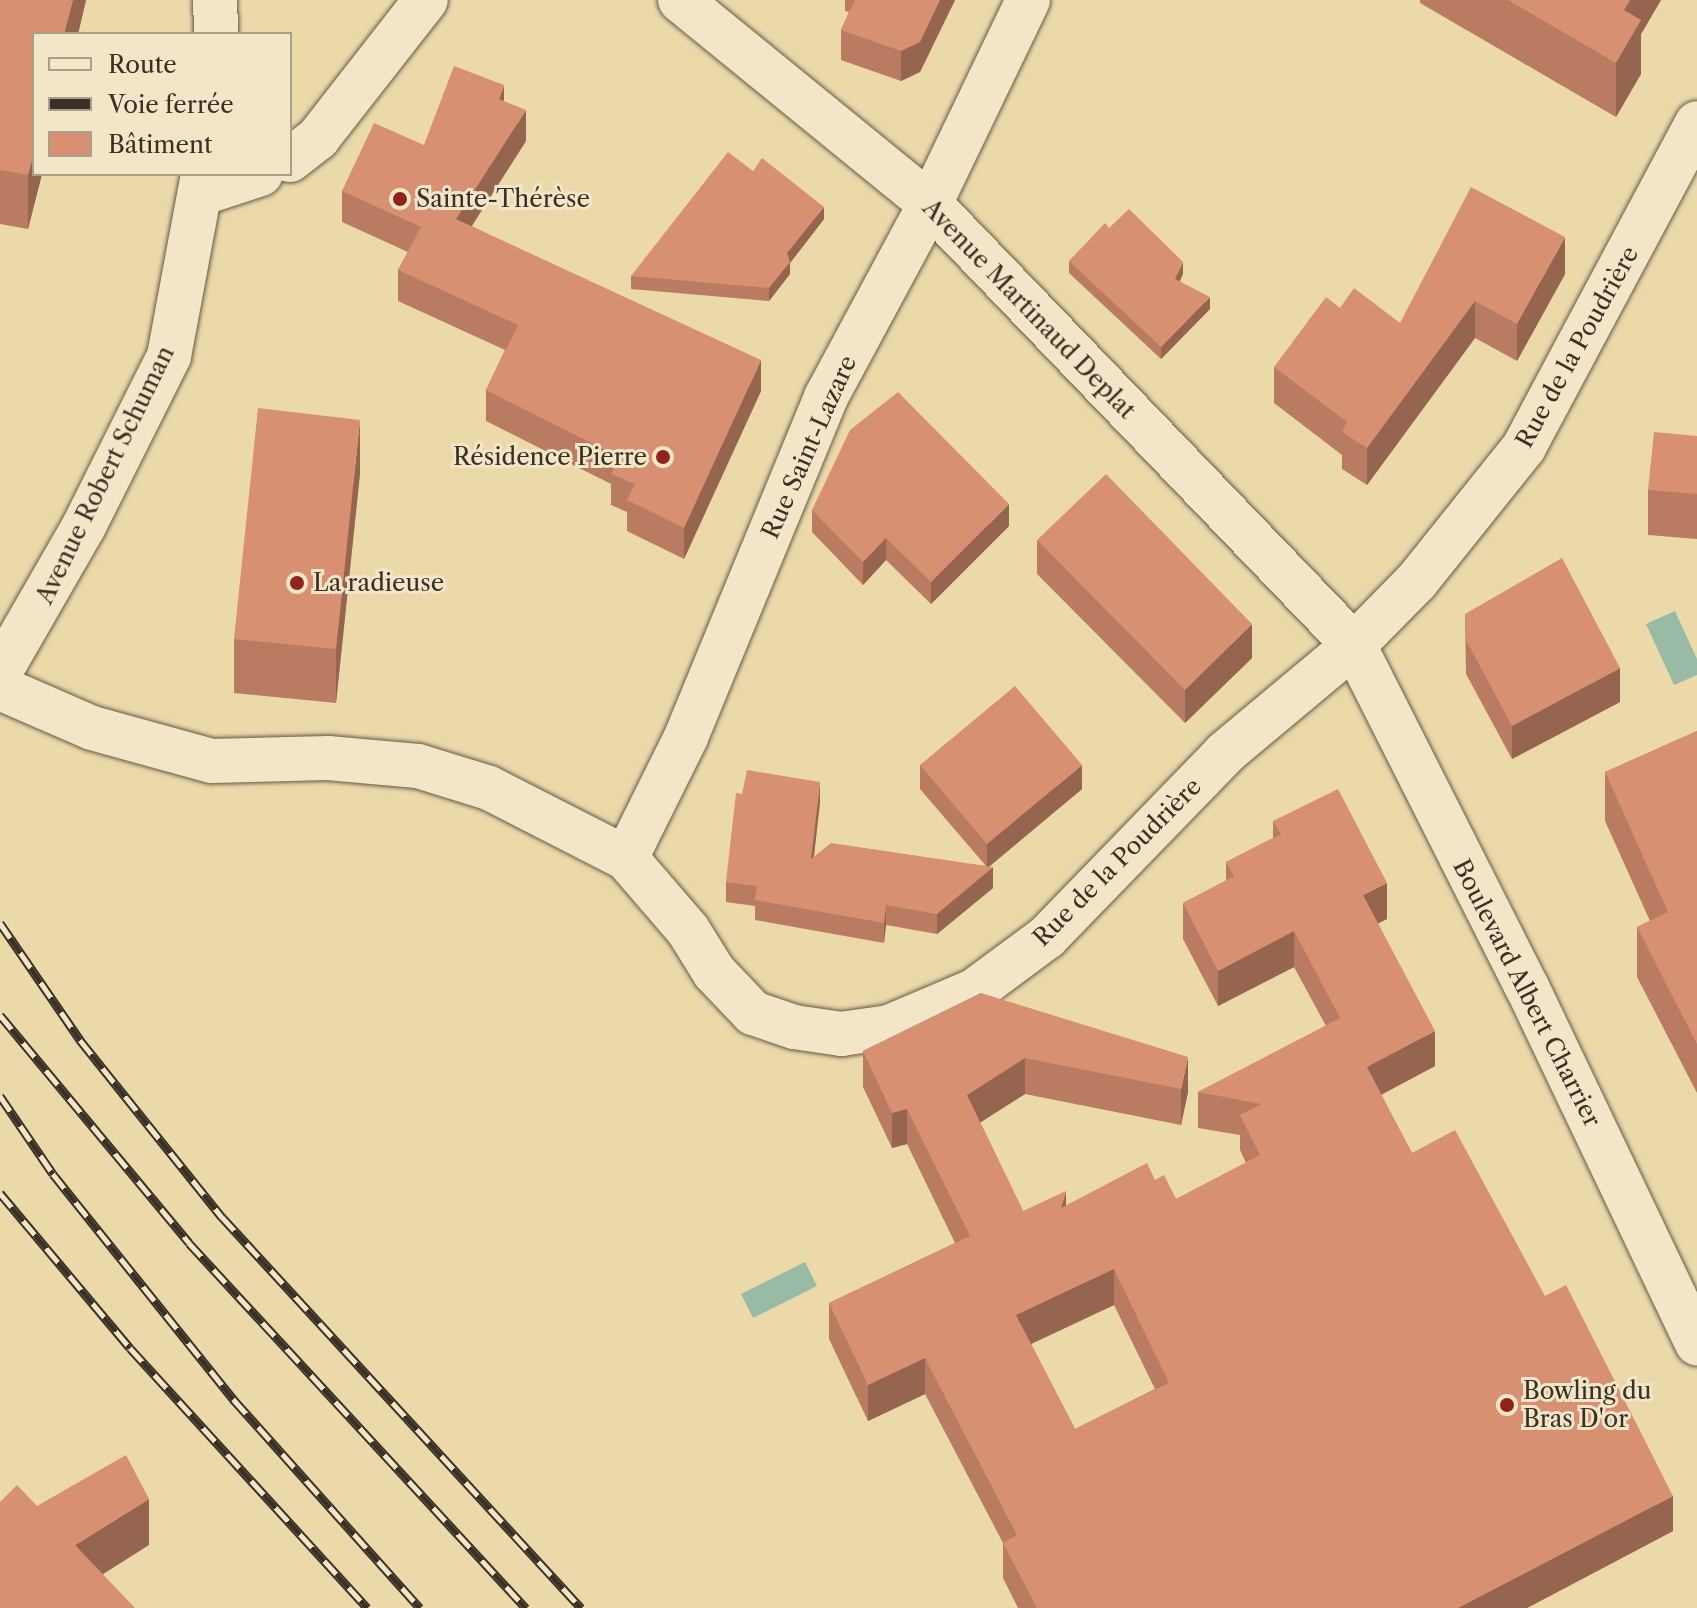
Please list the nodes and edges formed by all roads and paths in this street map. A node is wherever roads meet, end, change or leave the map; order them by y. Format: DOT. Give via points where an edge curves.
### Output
graph roads {
  1 [pos="215,0"];
  2 [pos="426,0"];
  3 [pos="680,0"];
  4 [pos="1028,0"];
  5 [pos="216,32"];
  6 [pos="1697,123"];
  7 [pos="292,158"];
  8 [pos="249,176"];
  9 [pos="201,184"];
  10 [pos="930,204"];
  11 [pos="1354,645"];
  12 [pos="0,672"];
  13 [pos="0,688"];
  14 [pos="626,858"];
  15 [pos="1697,1343"];
  1 -- 5 [label="street"];
  2 -- 7 [label="street" via="318,138"];
  3 -- 10 [label="street, Avenue Martinaud Deplat"];
  4 -- 10 [label="street, Rue Saint-Lazare"];
  6 -- 11 [label="street, Rue de la Poudrière" via="1524,447 1416,582"];
  8 -- 9 [label="street"];
  9 -- 12 [label="street, Avenue Robert Schuman" via="169,356 84,526"];
  10 -- 11 [label="street, Avenue Martinaud Deplat"];
  10 -- 14 [label="street, Rue Saint-Lazare" via="826,397 686,737"];
  11 -- 14 [label="street, Rue de la Poudrière" via="1225,753 1047,937 974,991 889,1027 841,1034 794,1027 753,1013 714,972 688,930"];
  11 -- 15 [label="street, Boulevard Albert Charrier" via="1527,987"];
  13 -- 14 [label="street, Rue de la Poudrière" via="92,728 212,761 328,758 418,766 489,788"];
}
